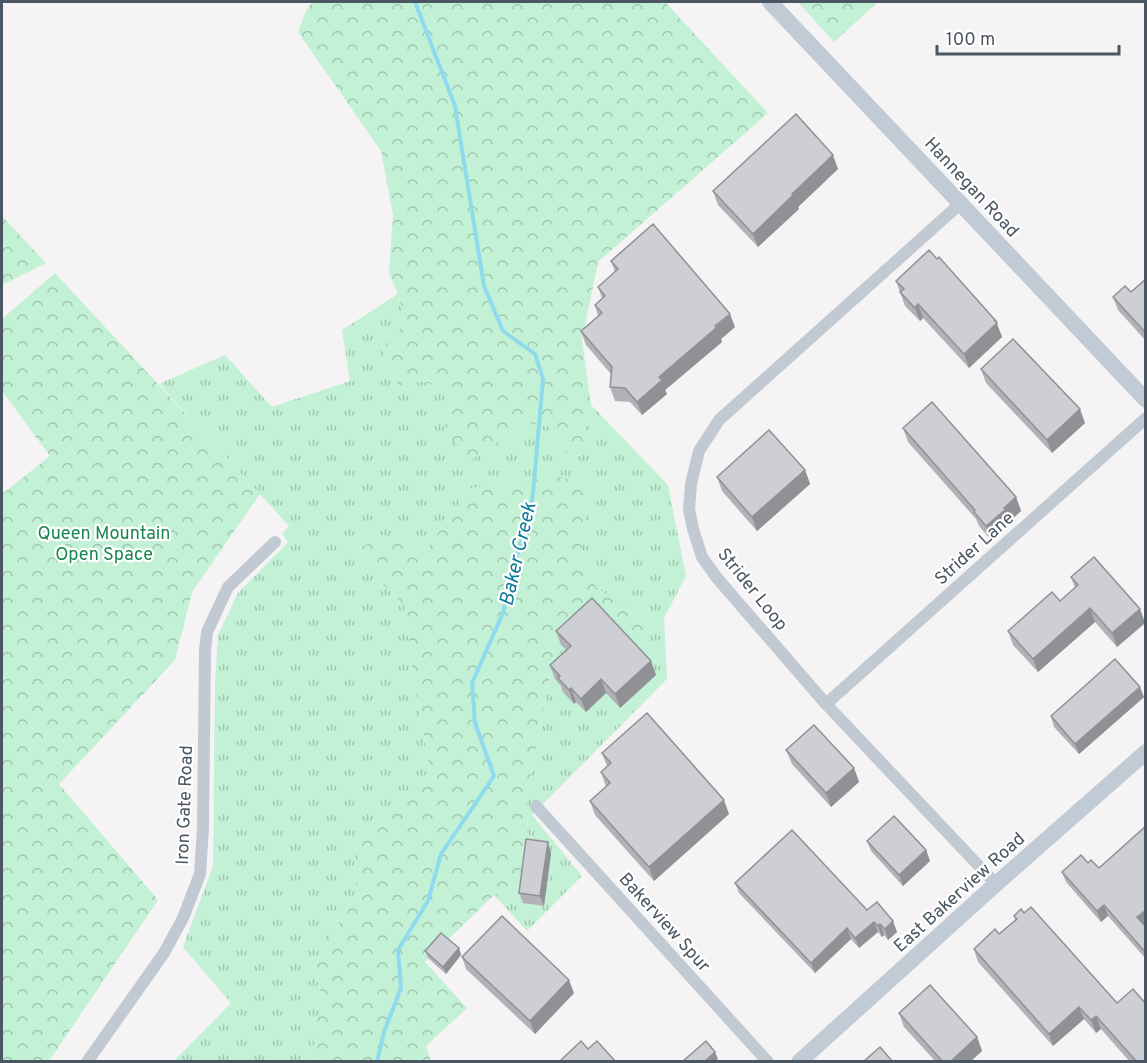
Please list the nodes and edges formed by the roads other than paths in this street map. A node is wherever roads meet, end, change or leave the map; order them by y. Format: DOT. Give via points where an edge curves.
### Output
graph roads {
  1 [pos="770,2"];
  2 [pos="961,203"];
  3 [pos="1146,400"];
  4 [pos="1146,418"];
  5 [pos="275,542"];
  6 [pos="826,704"];
  7 [pos="1146,752"];
  8 [pos="536,806"];
  9 [pos="996,884"];
  10 [pos="87,1062"];
  11 [pos="768,1062"];
  12 [pos="799,1062"];
  1 -- 2 [label="main road, Hannegan Road"];
  2 -- 3 [label="main road, Hannegan Road"];
  2 -- 6 [label="street, Strider Loop" via="719,420 699,451 689,509 702,557"];
  4 -- 6 [label="street, Strider Lane"];
  5 -- 10 [label="street, Iron Gate Road" via="228,587 207,632 200,874 164,953"];
  6 -- 9 [label="street, Strider Loop"];
  7 -- 9 [label="main road, East Bakerview Road"];
  8 -- 11 [label="street, Bakerview Spur"];
  9 -- 12 [label="main road, East Bakerview Road"];
}
